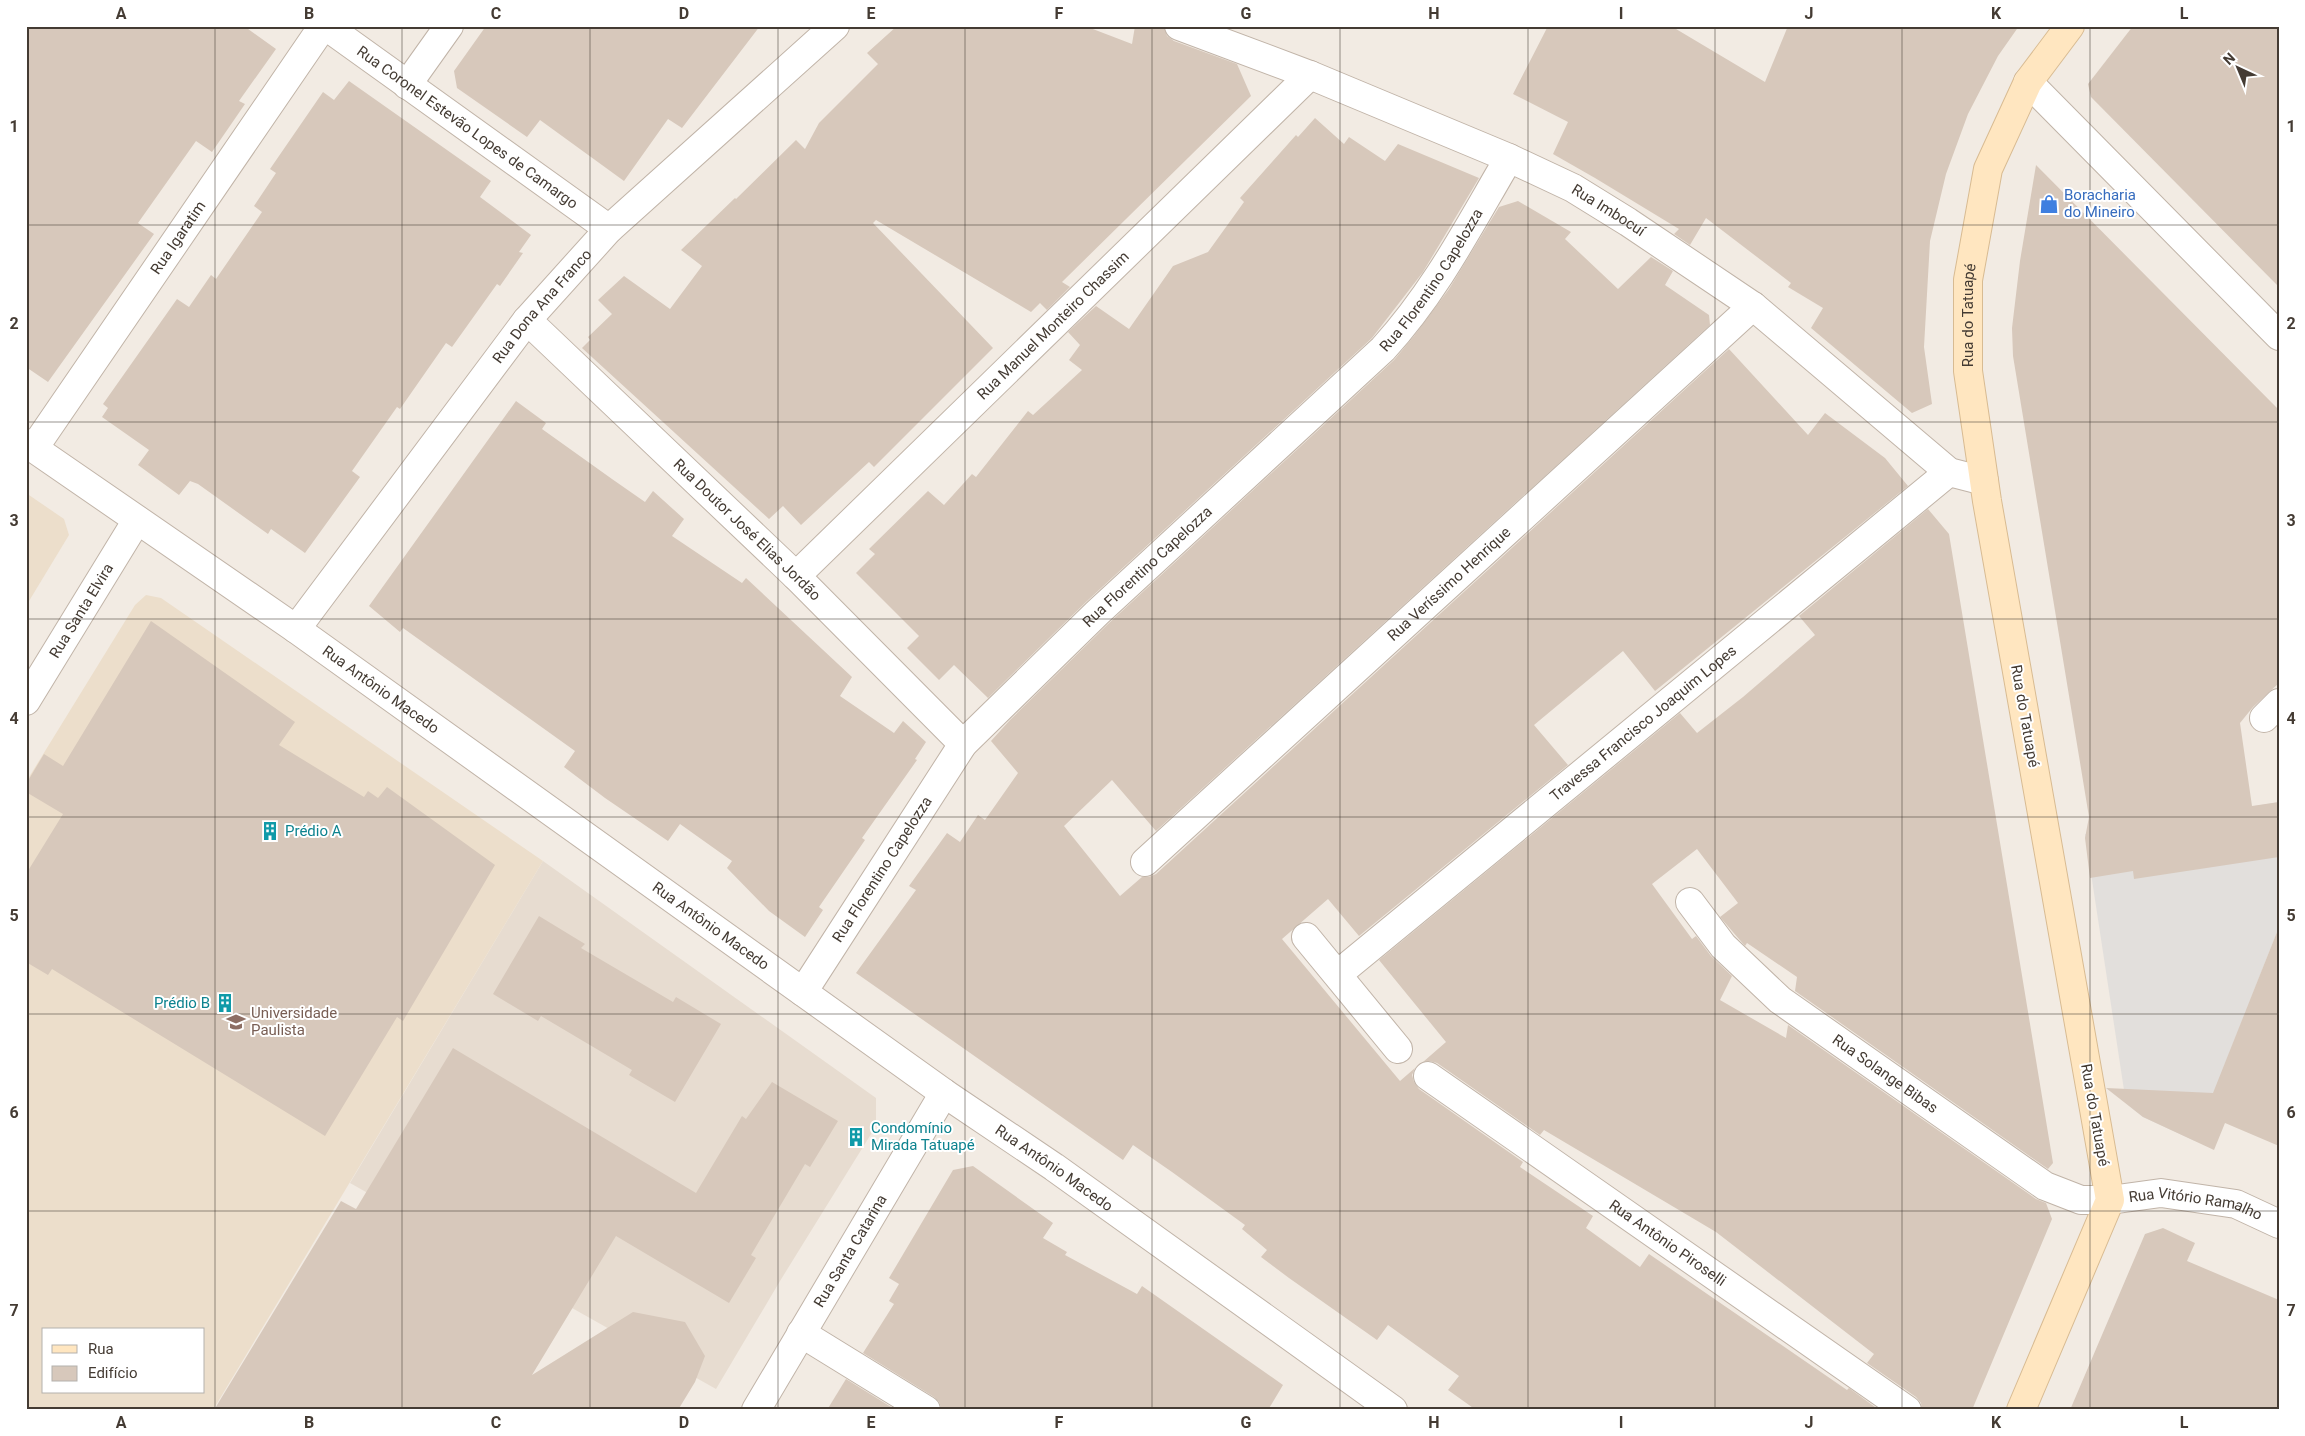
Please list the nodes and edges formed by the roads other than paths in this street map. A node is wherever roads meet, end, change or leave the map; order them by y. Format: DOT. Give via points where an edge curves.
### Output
graph roads {
  1 [pos="324,26"];
  2 [pos="448,26"];
  3 [pos="835,26"];
  4 [pos="1179,26"];
  5 [pos="2070,26"];
  6 [pos="1310,75"];
  7 [pos="2028,82"];
  8 [pos="407,85"];
  9 [pos="1509,158"];
  10 [pos="608,229"];
  11 [pos="1753,306"];
  12 [pos="527,320"];
  13 [pos="2279,336"];
  14 [pos="30,445"];
  15 [pos="1949,472"];
  16 [pos="1984,481"];
  17 [pos="137,520"];
  18 [pos="796,576"];
  19 [pos="296,629"];
  20 [pos="26,701"];
  21 [pos="963,744"];
  22 [pos="1145,862"];
  23 [pos="1690,902"];
  24 [pos="1306,937"];
  25 [pos="1338,974"];
  26 [pos="803,992"];
  27 [pos="1398,1049"];
  28 [pos="1428,1076"];
  29 [pos="944,1093"];
  30 [pos="2110,1200"];
  31 [pos="2279,1224"];
  32 [pos="801,1333"];
  33 [pos="756,1410"];
  34 [pos="926,1410"];
  35 [pos="1393,1410"];
  36 [pos="1907,1410"];
  37 [pos="2021,1410"];
  1 -- 8 [label="street, Rua Coronel Estevão Lopes de Camargo"];
  1 -- 14 [label="street, Rua Igaratim"];
  2 -- 8 [label="street"];
  3 -- 10 [label="street, Rua Dona Ana Franco"];
  4 -- 6 [label="street, Rua Imbocuí"];
  5 -- 7 [label="street, Rua do Tatuapé"];
  6 -- 9 [label="street, Rua Imbocuí"];
  6 -- 18 [label="street, Rua Manuel Monteiro Chassim"];
  7 -- 13 [label="street"];
  7 -- 16 [label="street, Rua do Tatuapé" via="1988,170 1968,280 1968,370"];
  8 -- 10 [label="street, Rua Coronel Estevão Lopes de Camargo"];
  9 -- 11 [label="street, Rua Imbocuí" via="1573,188"];
  9 -- 21 [label="street, Rua Florentino Capelozza" via="1439,278 1410,319 1383,348 1097,612"];
  10 -- 12 [label="street, Rua Dona Ana Franco"];
  11 -- 15 [label="street, Rua Imbocuí"];
  11 -- 22 [label="street, Rua Veríssimo Henrique"];
  12 -- 18 [label="street, Rua Doutor José Elias Jordão"];
  12 -- 19 [label="street, Rua Dona Ana Franco"];
  14 -- 17 [label="street, Rua Antônio Macedo"];
  15 -- 16 [label="street, Rua Imbocuí"];
  15 -- 25 [label="street, Travessa Francisco Joaquim Lopes"];
  16 -- 30 [label="street, Rua do Tatuapé"];
  17 -- 19 [label="street, Rua Antônio Macedo"];
  17 -- 20 [label="street, Rua Santa Elvira"];
  18 -- 21 [label="street, Rua Doutor José Elias Jordão"];
  19 -- 26 [label="street, Rua Antônio Macedo"];
  21 -- 26 [label="street, Rua Florentino Capelozza"];
  23 -- 30 [label="street, Rua Solange Bibas" via="1724,946 1780,1000 2045,1186 2081,1200"];
  24 -- 25 [label="street"];
  25 -- 27 [label="street"];
  26 -- 29 [label="street, Rua Antônio Macedo"];
  28 -- 36 [label="street, Rua Antônio Piroselli"];
  29 -- 32 [label="street, Rua Santa Catarina"];
  29 -- 35 [label="street, Rua Antônio Macedo"];
  30 -- 31 [label="street, Rua Vitório Ramalho" via="2161,1193 2236,1204"];
  30 -- 37 [label="street"];
  32 -- 33 [label="street, Rua Santa Catarina"];
  32 -- 34 [label="street"];
}
